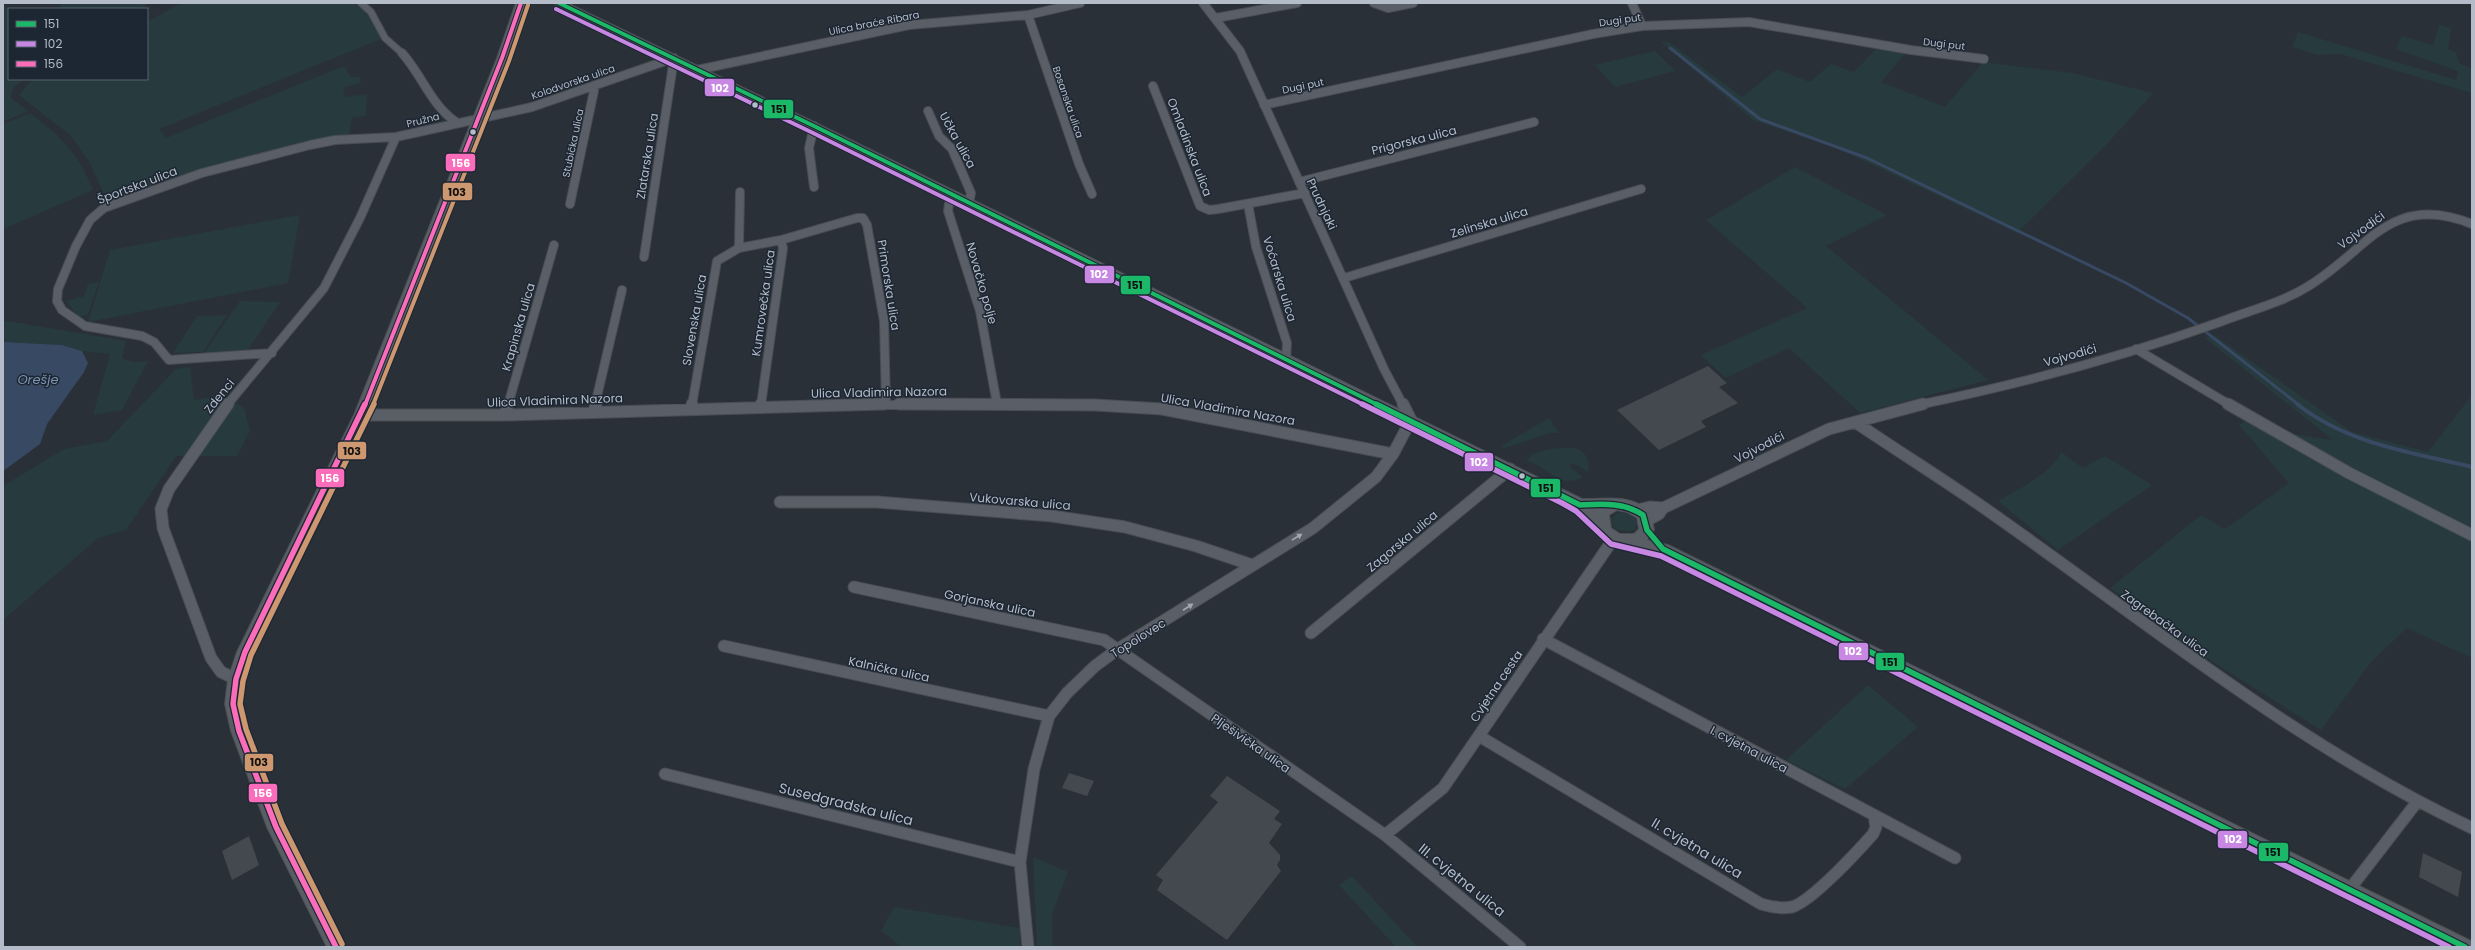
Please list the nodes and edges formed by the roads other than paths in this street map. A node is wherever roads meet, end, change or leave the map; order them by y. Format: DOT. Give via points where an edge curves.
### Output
graph roads {
  1 [pos="361,3"];
  2 [pos="521,3"];
  3 [pos="559,3"];
  4 [pos="1080,3"];
  5 [pos="1204,3"];
  6 [pos="1297,3"];
  7 [pos="1374,3"];
  8 [pos="1412,3"];
  9 [pos="1632,3"];
  10 [pos="1028,15"];
  11 [pos="1216,18"];
  12 [pos="1642,26"];
  13 [pos="402,53"];
  14 [pos="674,58"];
  15 [pos="1984,59"];
  16 [pos="697,70"];
  17 [pos="595,86"];
  18 [pos="1153,86"];
  19 [pos="1264,105"];
  20 [pos="928,111"];
  21 [pos="477,120"];
  22 [pos="456,122"];
  23 [pos="1534,122"];
  24 [pos="814,126"];
  25 [pos="396,137"];
  26 [pos="1299,182"];
  27 [pos="814,187"];
  28 [pos="1641,189"];
  29 [pos="740,192"];
  30 [pos="1305,193"];
  31 [pos="1092,194"];
  32 [pos="955,196"];
  33 [pos="969,203"];
  34 [pos="570,204"];
  35 [pos="1248,204"];
  36 [pos="863,218"];
  37 [pos="2472,224"];
  38 [pos="781,240"];
  39 [pos="554,245"];
  40 [pos="739,246"];
  41 [pos="644,257"];
  42 [pos="1344,278"];
  43 [pos="622,290"];
  44 [pos="2136,348"];
  45 [pos="272,353"];
  46 [pos="1286,360"];
  47 [pos="886,404"];
  48 [pos="997,404"];
  49 [pos="760,407"];
  50 [pos="691,409"];
  51 [pos="594,411"];
  52 [pos="505,415"];
  53 [pos="361,416"];
  54 [pos="1411,420"];
  55 [pos="1855,422"];
  56 [pos="1392,454"];
  57 [pos="1510,469"];
  58 [pos="780,502"];
  59 [pos="1580,505"];
  60 [pos="1611,506"];
  61 [pos="1644,520"];
  62 [pos="1600,523"];
  63 [pos="2472,535"];
  64 [pos="1614,538"];
  65 [pos="1632,541"];
  66 [pos="1663,549"];
  67 [pos="1252,565"];
  68 [pos="854,587"];
  69 [pos="1311,633"];
  70 [pos="1543,639"];
  71 [pos="724,646"];
  72 [pos="1118,649"];
  73 [pos="236,679"];
  74 [pos="1049,716"];
  75 [pos="1479,736"];
  76 [pos="665,774"];
  77 [pos="2417,802"];
  78 [pos="1874,816"];
  79 [pos="2472,828"];
  80 [pos="1385,835"];
  81 [pos="1956,858"];
  82 [pos="1020,862"];
  83 [pos="2349,890"];
  84 [pos="336,947"];
  85 [pos="1028,947"];
  86 [pos="1520,947"];
  87 [pos="2465,947"];
  1 -- 13 [label="street" via="371,12 385,38"];
  2 -- 21 [label="main road"];
  3 -- 14 [label="main road"];
  4 -- 10 [label="street, Ulica braće Ribara"];
  5 -- 11 [label="street, Prudnjaki"];
  6 -- 11 [label="street"];
  7 -- 8 [label="street" via="1388,8"];
  9 -- 12 [label="street"];
  10 -- 16 [label="street, Ulica braće Ribara" via="909,25"];
  10 -- 31 [label="street, Bosanska ulica" via="1079,164"];
  11 -- 19 [label="street, Prudnjaki" via="1240,51"];
  12 -- 15 [label="street, Dugi put" via="1750,22 1911,50"];
  12 -- 19 [label="street, Dugi put" via="1593,34"];
  13 -- 22 [label="street" via="416,67 440,110"];
  14 -- 16 [label="main road"];
  14 -- 17 [label="street, Kolodvorska ulica"];
  14 -- 41 [label="street, Zlatarska ulica"];
  16 -- 24 [label="main road"];
  17 -- 21 [label="street, Kolodvorska ulica" via="532,107"];
  17 -- 34 [label="street, Stubička ulica"];
  18 -- 35 [label="street, Omladinska ulica" via="1200,206 1209,210"];
  19 -- 26 [label="street, Prudnjaki"];
  20 -- 33 [label="street, Učka ulica" via="939,136 952,149 971,193"];
  21 -- 22 [label="street, Kolodvorska ulica"];
  21 -- 53 [label="main road"];
  22 -- 25 [label="street, Pružna"];
  23 -- 26 [label="street, Prigorska ulica"];
  24 -- 27 [label="street" via="808,136"];
  24 -- 32 [label="main road"];
  25 -- 45 [label="street, Zdenci" via="324,288"];
  25 -- 45 [label="street, Športska ulica" via="335,140 202,173 104,208 96,213 84,230 58,289 57,301 71,318 85,326 142,336 154,342 169,360"];
  26 -- 30 [label="street, Prudnjaki"];
  28 -- 42 [label="street, Zelinska ulica"];
  29 -- 40 [label="street"];
  30 -- 35 [label="street, Omladinska ulica"];
  30 -- 42 [label="street, Prudnjaki"];
  32 -- 33 [label="main road"];
  32 -- 48 [label="street, Novačko polje" via="948,210 980,311"];
  33 -- 46 [label="main road"];
  35 -- 46 [label="street, Voćarska ulica" via="1256,247 1287,343"];
  36 -- 38 [label="street, Kumrovečka ulica"];
  36 -- 47 [label="street, Primorska ulica" via="867,225 884,321"];
  37 -- 44 [label="street, Vojvodići" via="2452,216 2417,214 2389,223 2307,287 2209,326"];
  38 -- 40 [label="street, Slovenska ulica"];
  38 -- 49 [label="street, Kumrovečka ulica" via="783,248"];
  39 -- 52 [label="street, Krapinska ulica"];
  40 -- 50 [label="street, Slovenska ulica" via="722,255 717,261"];
  42 -- 54 [label="street, Prudnjaki" via="1384,369"];
  43 -- 51 [label="street"];
  44 -- 55 [label="street, Vojvodići" via="2017,384 1925,403"];
  44 -- 63 [label="street" via="2342,469"];
  45 -- 73 [label="street, Zdenci" via="216,419 169,489 161,509 163,528 211,658 221,672"];
  46 -- 54 [label="main road"];
  47 -- 48 [label="street, Ulica Vladimira Nazora"];
  47 -- 49 [label="street, Ulica Vladimira Nazora"];
  48 -- 56 [label="street, Ulica Vladimira Nazora" via="1162,409"];
  49 -- 50 [label="street, Ulica Vladimira Nazora"];
  50 -- 51 [label="street, Ulica Vladimira Nazora"];
  51 -- 52 [label="street, Ulica Vladimira Nazora"];
  52 -- 53 [label="street, Ulica Vladimira Nazora"];
  53 -- 73 [label="main road" via="245,652"];
  54 -- 56 [label="street, Topolovec"];
  54 -- 57 [label="main road"];
  55 -- 61 [label="street, Vojvodići" via="1805,439 1663,508 1659,514"];
  55 -- 77 [label="street, Zagrebačka ulica" via="1996,516 2241,694"];
  67 -- 56 [label="street, Topolovec, one-way" via="1312,528 1376,477"];
  57 -- 59 [label="main road"];
  57 -- 69 [label="street, Zagorska ulica"];
  58 -- 67 [label="street, Vukovarska ulica" via="877,502 1052,516 1125,527 1196,546"];
  59 -- 60 [label="main road"];
  59 -- 62 [label="main road"];
  60 -- 61 [label="main road" via="1624,505"];
  60 -- 62 [label="main road" via="1602,512"];
  61 -- 65 [label="main road" via="1639,539"];
  61 -- 66 [label="main road"];
  62 -- 64 [label="main road"];
  64 -- 65 [label="main road"];
  64 -- 70 [label="street, Cvjetna cesta"];
  65 -- 66 [label="main road"];
  66 -- 83 [label="main road"];
  72 -- 67 [label="street, Topolovec, one-way"];
  68 -- 72 [label="street, Gorjanska ulica" via="1104,640"];
  70 -- 75 [label="street, Cvjetna cesta"];
  70 -- 78 [label="street, I. cvjetna ulica"];
  71 -- 74 [label="street, Kalnička ulica"];
  72 -- 74 [label="street, Topolovec" via="1095,666 1067,693"];
  72 -- 80 [label="street, Plješivička ulica"];
  73 -- 84 [label="main road" via="233,704 238,732 276,827"];
  74 -- 82 [label="street, Topolovec" via="1034,770"];
  75 -- 78 [label="street, II. cvjetna ulica" via="1761,904 1780,909 1796,905 1850,860 1872,837 1876,828"];
  75 -- 80 [label="street, Cvjetna cesta" via="1442,788 1426,804"];
  76 -- 82 [label="street, Susedgradska ulica"];
  77 -- 79 [label="street, Zagrebačka ulica"];
  77 -- 83 [label="street"];
  78 -- 81 [label="street, I. cvjetna ulica"];
  80 -- 86 [label="street, III. cvjetna ulica"];
  82 -- 85 [label="street, Topolovec"];
  83 -- 87 [label="main road"];
}
